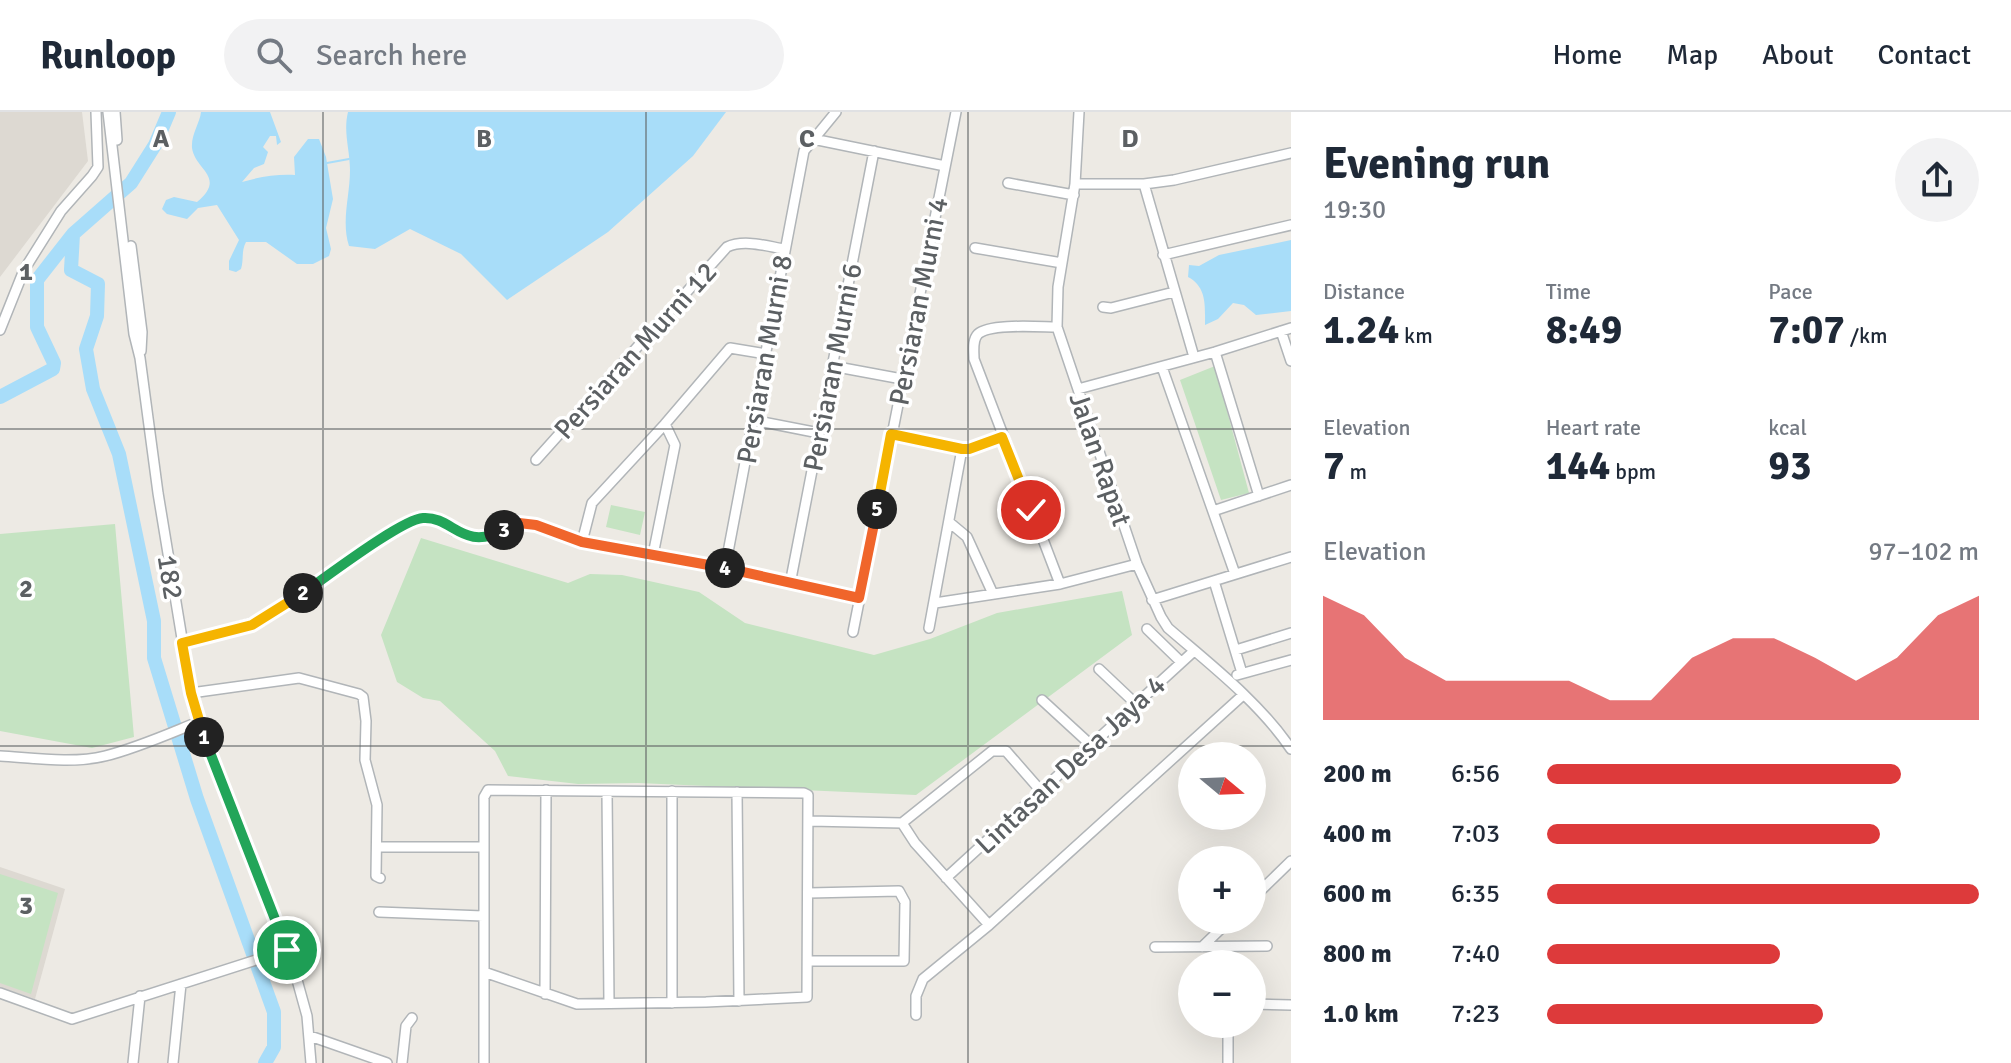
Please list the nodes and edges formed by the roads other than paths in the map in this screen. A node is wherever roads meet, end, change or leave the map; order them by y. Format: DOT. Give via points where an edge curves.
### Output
graph roads {
  1 [pos="96,112"];
  2 [pos="108,112"];
  3 [pos="115,112"];
  4 [pos="836,112"];
  5 [pos="956,112"];
  6 [pos="1079,112"];
  7 [pos="813,139"];
  8 [pos="874,151"];
  9 [pos="1291,153"];
  10 [pos="945,166"];
  11 [pos="119,181"];
  12 [pos="1008,183"];
  13 [pos="1144,184"];
  14 [pos="1075,190"];
  15 [pos="1291,225"];
  16 [pos="975,248"];
  17 [pos="784,249"];
  18 [pos="1163,255"];
  19 [pos="1062,263"];
  20 [pos="1174,292"];
  21 [pos="1103,307"];
  22 [pos="1057,327"];
  23 [pos="0,330"];
  24 [pos="1286,330"];
  25 [pos="1215,352"];
  26 [pos="766,354"];
  27 [pos="1194,357"];
  28 [pos="1291,361"];
  29 [pos="832,366"];
  30 [pos="1162,367"];
  31 [pos="902,379"];
  32 [pos="1078,389"];
  33 [pos="753,420"];
  34 [pos="665,424"];
  35 [pos="819,433"];
  36 [pos="891,434"];
  37 [pos="1002,437"];
  38 [pos="962,449"];
  39 [pos="536,460"];
  40 [pos="1291,485"];
  41 [pos="1259,496"];
  42 [pos="1213,511"];
  43 [pos="949,522"];
  44 [pos="582,542"];
  45 [pos="653,555"];
  46 [pos="1291,557"];
  47 [pos="1137,564"];
  48 [pos="725,568"];
  49 [pos="1235,574"];
  50 [pos="1214,581"];
  51 [pos="790,584"];
  52 [pos="1060,584"];
  53 [pos="993,594"];
  54 [pos="859,598"];
  55 [pos="1152,600"];
  56 [pos="935,603"];
  57 [pos="929,628"];
  58 [pos="1147,629"];
  59 [pos="853,632"];
  60 [pos="1291,633"];
  61 [pos="182,643"];
  62 [pos="1236,650"];
  63 [pos="1194,651"];
  64 [pos="1291,660"];
  65 [pos="1181,662"];
  66 [pos="1099,669"];
  67 [pos="1242,673"];
  68 [pos="1228,680"];
  69 [pos="191,693"];
  70 [pos="1243,695"];
  71 [pos="1042,700"];
  72 [pos="1136,704"];
  73 [pos="198,722"];
  74 [pos="1286,734"];
  75 [pos="1091,745"];
  76 [pos="1291,749"];
  77 [pos="0,756"];
  78 [pos="546,790"];
  79 [pos="672,791"];
  80 [pos="1041,791"];
  81 [pos="607,792"];
  82 [pos="737,792"];
  83 [pos="810,821"];
  84 [pos="902,823"];
  85 [pos="377,847"];
  86 [pos="484,847"];
  87 [pos="1291,861"];
  88 [pos="380,878"];
  89 [pos="946,878"];
  90 [pos="1266,885"];
  91 [pos="809,893"];
  92 [pos="379,912"];
  93 [pos="483,916"];
  94 [pos="989,925"];
  95 [pos="1215,934"];
  96 [pos="1267,946"];
  97 [pos="1155,947"];
  98 [pos="1202,947"];
  99 [pos="287,950"];
  100 [pos="809,961"];
  101 [pos="484,972"];
  102 [pos="181,984"];
  103 [pos="0,993"];
  104 [pos="545,994"];
  105 [pos="140,996"];
  106 [pos="739,1001"];
  107 [pos="609,1003"];
  108 [pos="672,1003"];
  109 [pos="1266,1004"];
  110 [pos="1291,1005"];
  111 [pos="916,1015"];
  112 [pos="412,1018"];
  113 [pos="310,1036"];
  114 [pos="1228,1038"];
  115 [pos="133,1063"];
  116 [pos="173,1063"];
  117 [pos="311,1063"];
  118 [pos="387,1063"];
  119 [pos="402,1063"];
  120 [pos="484,1063"];
  121 [pos="1228,1063"];
  1 -- 23 [label="street" via="98,167 61,211 24,270"];
  2 -- 11 [label="street, 182"];
  3 -- 11 [label="street, 182"];
  4 -- 7 [label="street"];
  5 -- 10 [label="street, Persiaran Murni 4"];
  6 -- 14 [label="street, Jalan Rapat"];
  7 -- 8 [label="street"];
  7 -- 17 [label="street, Persiaran Murni 8" via="804,151"];
  8 -- 10 [label="street"];
  8 -- 29 [label="street, Persiaran Murni 6"];
  9 -- 13 [label="street"];
  10 -- 31 [label="street, Persiaran Murni 4"];
  11 -- 61 [label="street, 182" via="134,334"];
  12 -- 14 [label="street"];
  13 -- 14 [label="street"];
  13 -- 18 [label="street"];
  14 -- 19 [label="street, Jalan Rapat"];
  15 -- 18 [label="street"];
  16 -- 19 [label="street"];
  17 -- 26 [label="street, Persiaran Murni 8"];
  17 -- 39 [label="street, Persiaran Murni 12" via="727,247"];
  18 -- 20 [label="street"];
  19 -- 22 [label="street, Jalan Rapat"];
  20 -- 21 [label="street"];
  20 -- 27 [label="street"];
  22 -- 32 [label="street, Jalan Rapat"];
  22 -- 37 [label="street" via="990,328 973,342 974,359"];
  24 -- 25 [label="street"];
  24 -- 28 [label="street"];
  25 -- 27 [label="street"];
  25 -- 41 [label="street"];
  26 -- 33 [label="street, Persiaran Murni 8"];
  26 -- 34 [label="street" via="730,348"];
  27 -- 30 [label="street"];
  29 -- 31 [label="street"];
  29 -- 35 [label="street, Persiaran Murni 6"];
  30 -- 32 [label="street"];
  30 -- 42 [label="street"];
  31 -- 36 [label="street, Persiaran Murni 4"];
  32 -- 47 [label="street, Jalan Rapat"];
  33 -- 35 [label="street"];
  33 -- 48 [label="street, Persiaran Murni 8"];
  34 -- 44 [label="street" via="592,503"];
  34 -- 45 [label="street" via="675,445"];
  35 -- 51 [label="street, Persiaran Murni 6"];
  36 -- 38 [label="street"];
  36 -- 54 [label="street, Persiaran Murni 4"];
  37 -- 38 [label="street"];
  37 -- 52 [label="street"];
  38 -- 43 [label="street"];
  40 -- 41 [label="street"];
  41 -- 42 [label="street"];
  42 -- 49 [label="street"];
  43 -- 53 [label="street" via="969,540"];
  43 -- 56 [label="street"];
  44 -- 45 [label="street"];
  44 -- 61 [label="street" via="536,525 519,523 482,538 431,519 416,519 263,620"];
  45 -- 48 [label="street"];
  46 -- 49 [label="street"];
  47 -- 52 [label="street"];
  47 -- 55 [label="street, Jalan Rapat"];
  48 -- 51 [label="street"];
  49 -- 50 [label="street"];
  50 -- 55 [label="street"];
  50 -- 62 [label="street"];
  51 -- 54 [label="street"];
  52 -- 53 [label="street"];
  53 -- 56 [label="street"];
  54 -- 59 [label="street, Persiaran Murni 4"];
  55 -- 63 [label="street, Jalan Rapat" via="1168,628"];
  56 -- 57 [label="street"];
  58 -- 65 [label="street"];
  60 -- 62 [label="street"];
  61 -- 69 [label="street, 182"];
  62 -- 67 [label="street"];
  63 -- 65 [label="street, Lintasan Desa Jaya 4"];
  63 -- 68 [label="street, Jalan Rapat"];
  64 -- 67 [label="street"];
  65 -- 72 [label="street, Lintasan Desa Jaya 4"];
  66 -- 72 [label="street"];
  67 -- 68 [label="street"];
  68 -- 70 [label="street, Jalan Rapat"];
  69 -- 73 [label="street, 182"];
  69 -- 85 [label="street" via="299,678 363,697"];
  70 -- 74 [label="street, Jalan Rapat"];
  70 -- 94 [label="street"];
  71 -- 75 [label="street"];
  72 -- 75 [label="street, Lintasan Desa Jaya 4"];
  73 -- 77 [label="street" via="93,758"];
  73 -- 99 [label="street, 182"];
  74 -- 76 [label="street, Jalan Rapat"];
  75 -- 80 [label="street, Lintasan Desa Jaya 4"];
  78 -- 81 [label="street"];
  78 -- 86 [label="street" via="491,788 484,797"];
  78 -- 104 [label="street"];
  79 -- 81 [label="street"];
  79 -- 82 [label="street"];
  79 -- 108 [label="street"];
  80 -- 84 [label="street" via="1006,751 992,751"];
  80 -- 89 [label="street, Lintasan Desa Jaya 4"];
  81 -- 107 [label="street"];
  82 -- 83 [label="street" via="804,793"];
  82 -- 106 [label="street"];
  83 -- 84 [label="street"];
  83 -- 91 [label="street"];
  84 -- 89 [label="street"];
  85 -- 86 [label="street"];
  85 -- 88 [label="street"];
  86 -- 93 [label="street"];
  87 -- 90 [label="street"];
  89 -- 94 [label="street"];
  91 -- 100 [label="street"];
  91 -- 100 [label="street" via="899,891 905,902 904,961"];
  92 -- 93 [label="street"];
  93 -- 101 [label="street"];
  94 -- 111 [label="street" via="923,979"];
  95 -- 98 [label="street"];
  96 -- 98 [label="street"];
  97 -- 98 [label="street"];
  99 -- 102 [label="street"];
  99 -- 113 [label="street, 182"];
  100 -- 106 [label="street" via="805,997"];
  101 -- 104 [label="street"];
  101 -- 120 [label="street"];
  102 -- 105 [label="street"];
  102 -- 116 [label="street"];
  103 -- 105 [label="street" via="72,1019"];
  104 -- 107 [label="street" via="577,1004"];
  105 -- 115 [label="street"];
  106 -- 108 [label="street"];
  107 -- 108 [label="street"];
  109 -- 110 [label="street"];
  112 -- 119 [label="street" via="406,1026"];
  113 -- 117 [label="street, 182"];
  113 -- 118 [label="street"];
  114 -- 121 [label="street"];
}
